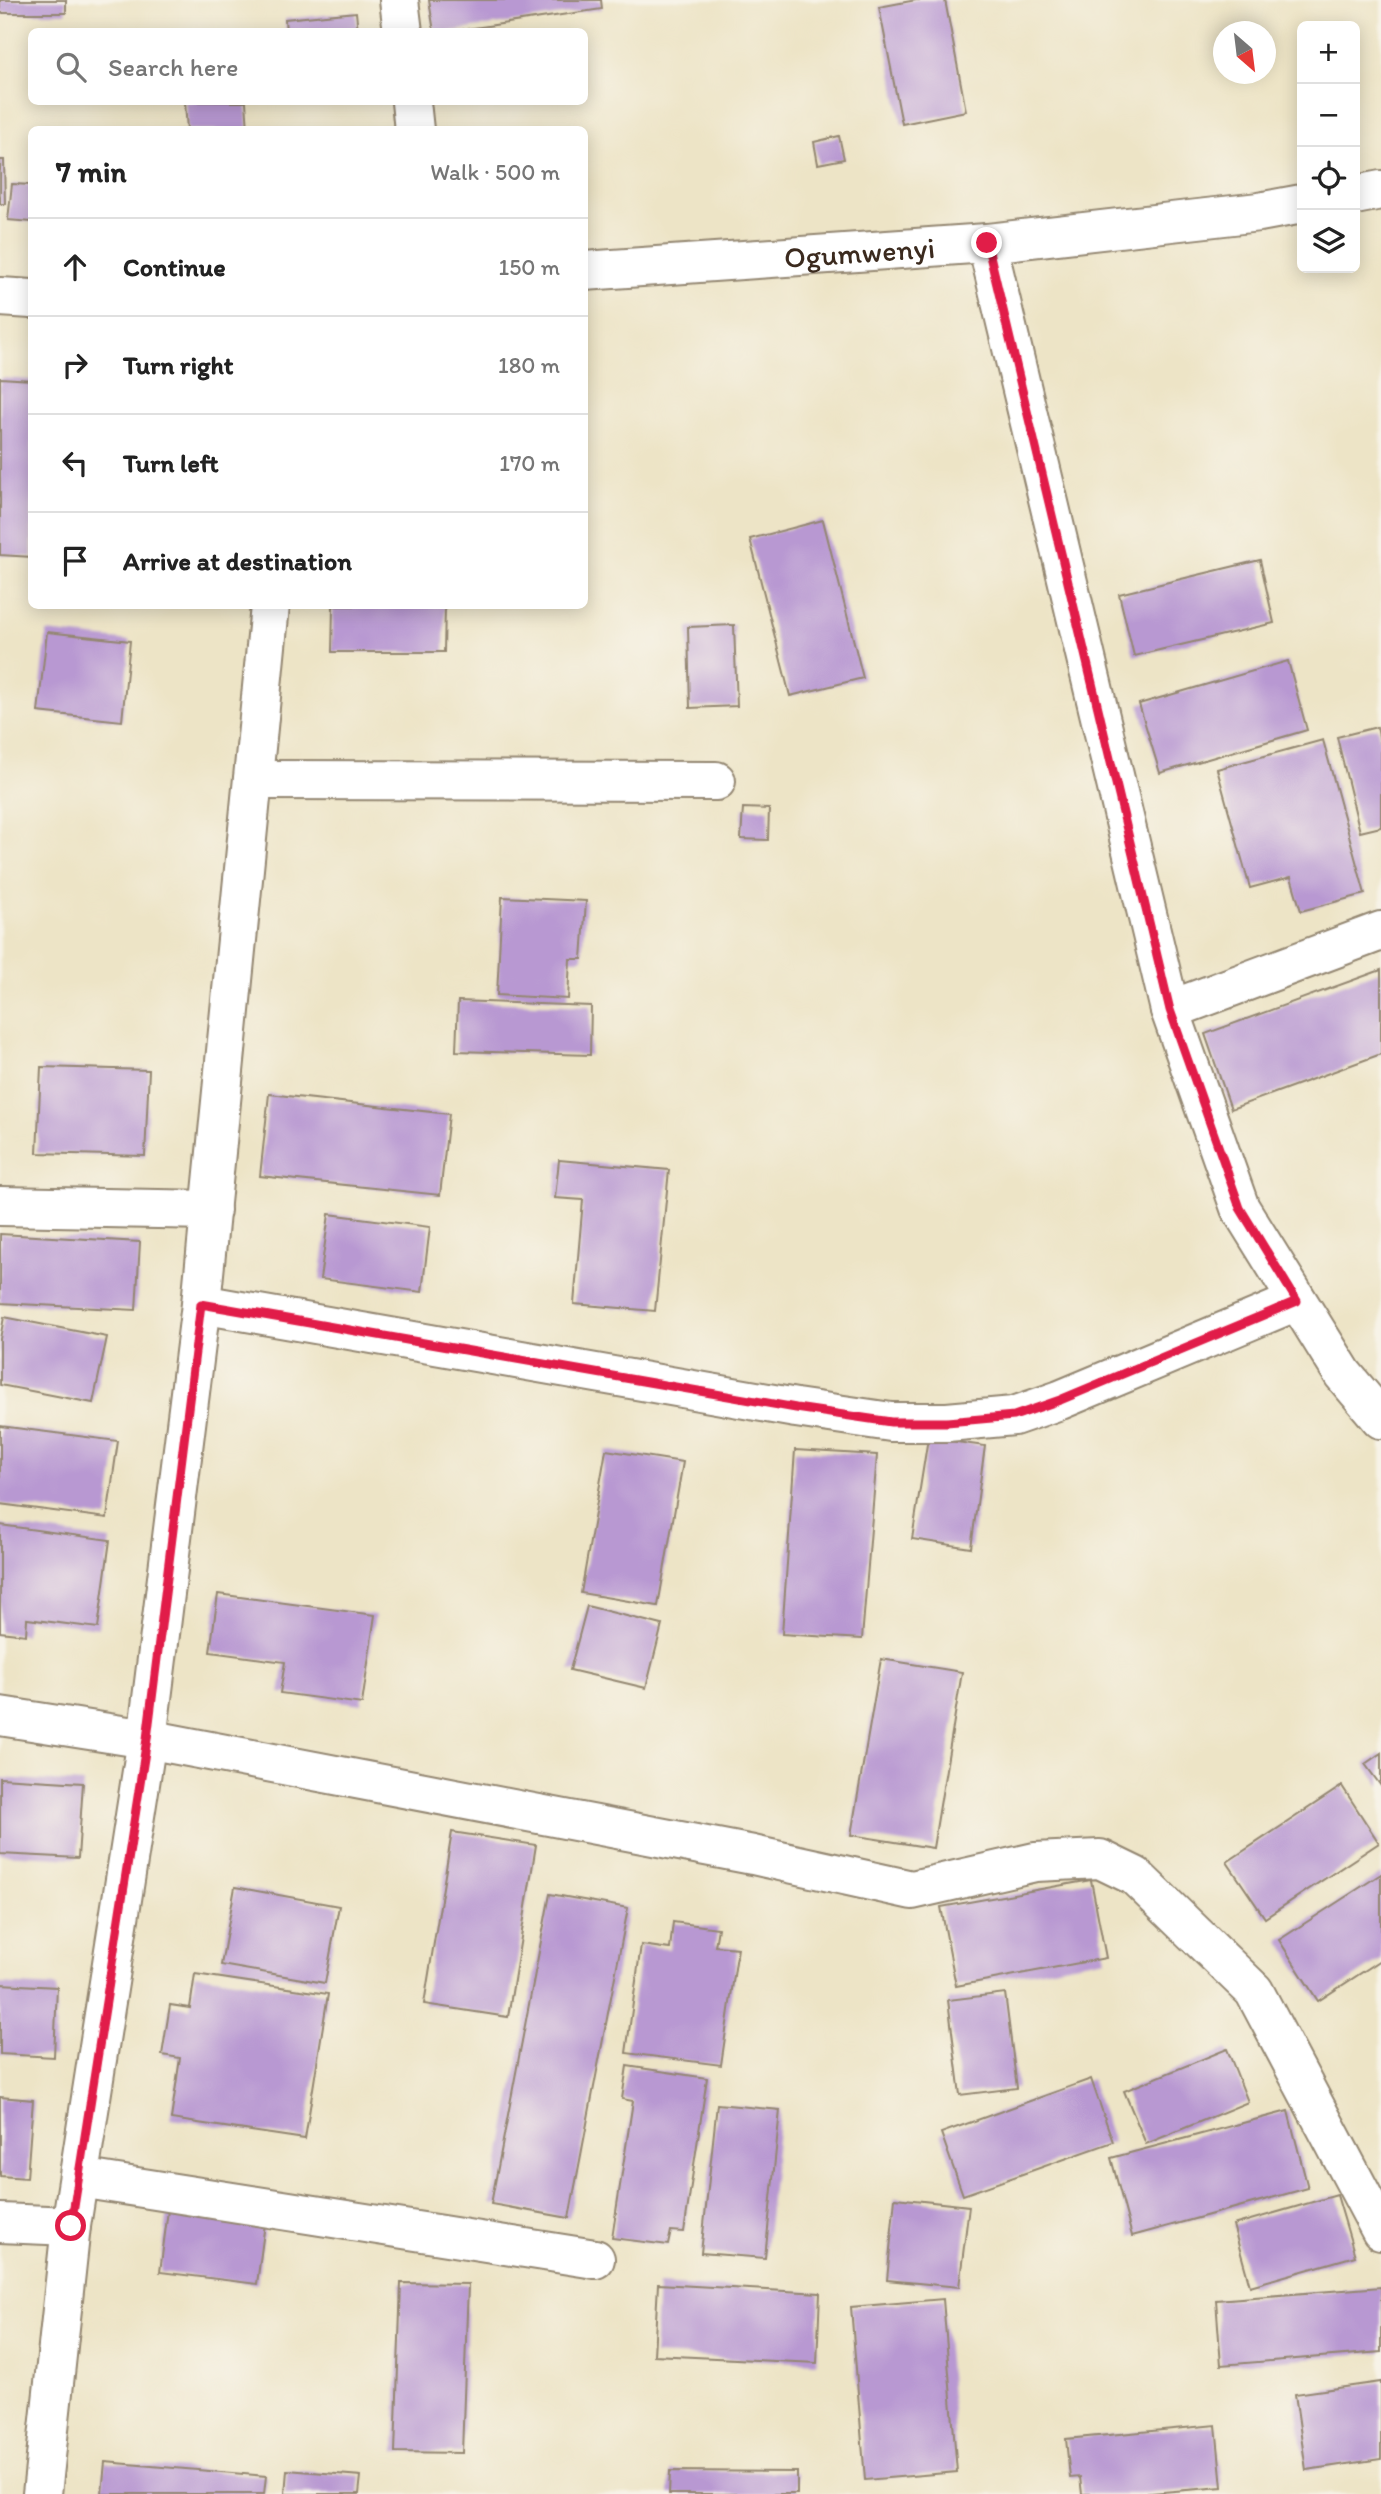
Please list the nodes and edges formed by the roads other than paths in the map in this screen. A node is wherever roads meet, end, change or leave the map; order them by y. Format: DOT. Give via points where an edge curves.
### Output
graph roads {
  1 [pos="400,0"];
  2 [pos="403,28"];
  3 [pos="411,105"];
  4 [pos="414,126"];
  5 [pos="1381,190"];
  6 [pos="1360,194"];
  7 [pos="1297,205"];
  8 [pos="987,243"];
  9 [pos="588,271"];
  10 [pos="0,298"];
  11 [pos="28,299"];
  12 [pos="270,609"];
  13 [pos="253,780"];
  14 [pos="716,781"];
  15 [pos="1381,931"];
  16 [pos="1170,1010"];
  17 [pos="0,1206"];
  18 [pos="211,1210"];
  19 [pos="1297,1301"];
  20 [pos="201,1304"];
  21 [pos="1381,1419"];
  22 [pos="0,1716"];
  23 [pos="147,1739"];
  24 [pos="79,2178"];
  25 [pos="0,2223"];
  26 [pos="71,2226"];
  27 [pos="1381,2231"];
  28 [pos="595,2259"];
  29 [pos="42,2494"];
  1 -- 2 [label="street"];
  3 -- 4 [label="street"];
  5 -- 6 [label="street"];
  7 -- 8 [label="street, Ogumwenyi"];
  8 -- 9 [label="street, Ogumwenyi"];
  8 -- 16 [label="street"];
  10 -- 11 [label="street"];
  12 -- 13 [label="street"];
  13 -- 14 [label="street"];
  13 -- 18 [label="street"];
  15 -- 16 [label="street"];
  16 -- 19 [label="street" via="1240,1208"];
  17 -- 18 [label="street"];
  18 -- 20 [label="street"];
  19 -- 20 [label="street" via="1014,1416 947,1422 891,1422 796,1408"];
  19 -- 21 [label="street" via="1343,1374"];
  20 -- 23 [label="street"];
  22 -- 23 [label="street"];
  23 -- 24 [label="street"];
  23 -- 27 [label="street" via="753,1855 912,1890 1035,1862 1100,1859 1135,1876 1254,1991"];
  24 -- 26 [label="street"];
  24 -- 28 [label="street"];
  25 -- 26 [label="street"];
  26 -- 29 [label="street"];
}
